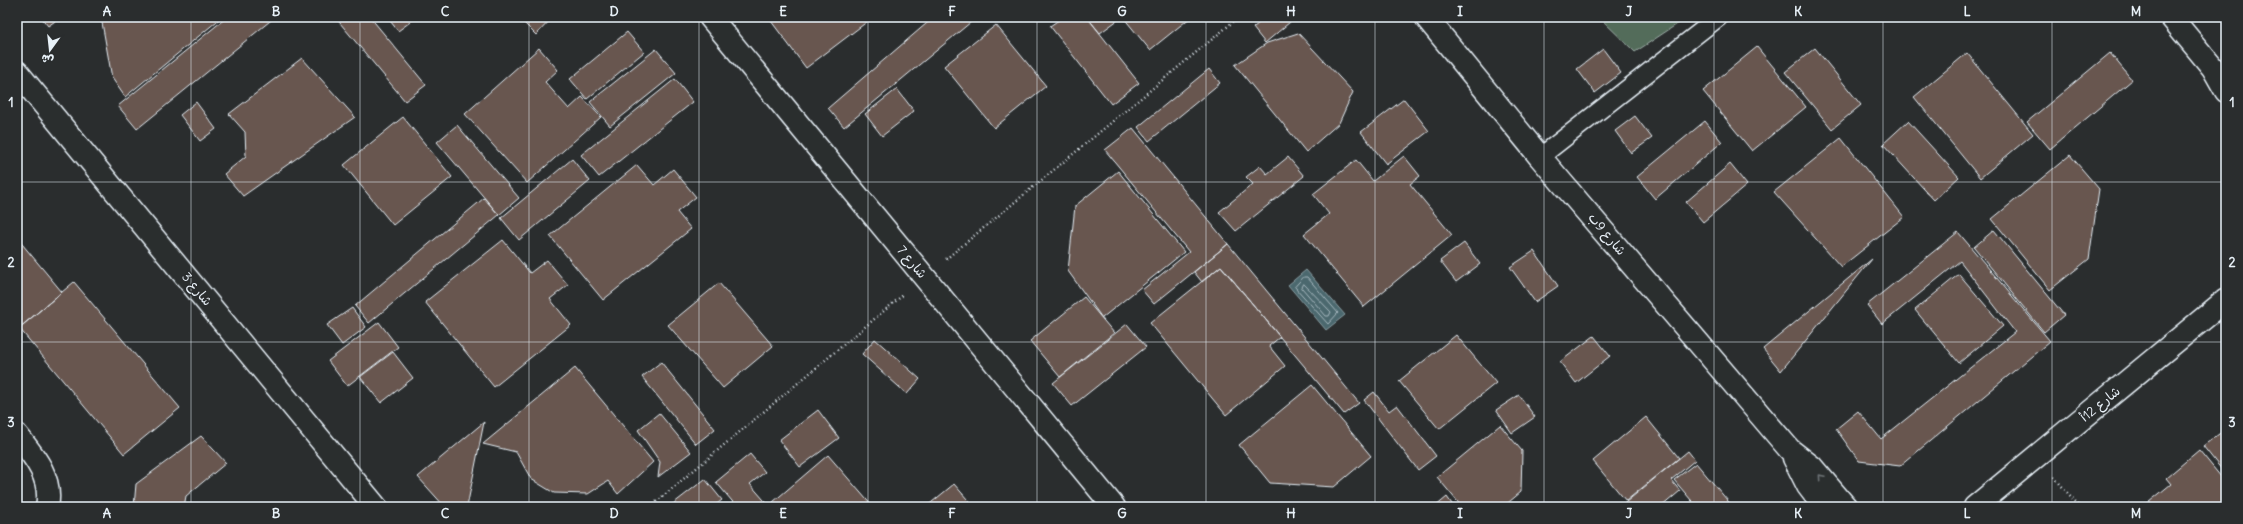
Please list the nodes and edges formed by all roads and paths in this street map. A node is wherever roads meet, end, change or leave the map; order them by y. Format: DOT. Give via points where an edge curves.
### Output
graph roads {
  1 [pos="710,17"];
  2 [pos="1426,17"];
  3 [pos="1718,17"];
  4 [pos="2171,17"];
  5 [pos="17,72"];
  6 [pos="2220,72"];
  7 [pos="2226,91"];
  8 [pos="1540,157"];
  9 [pos="2226,300"];
  10 [pos="17,435"];
  11 [pos="1790,450"];
  12 [pos="2036,456"];
  13 [pos="47,507"];
  14 [pos="376,507"];
  15 [pos="1114,507"];
  16 [pos="1824,507"];
  17 [pos="1846,507"];
  18 [pos="1974,507"];
  19 [pos="2080,507"];
  1 -- 15 [label="street, شارع 7"];
  2 -- 8 [label="street, شارع 9ب"];
  3 -- 8 [label="lane"];
  4 -- 6 [label="street"];
  5 -- 14 [label="street, شارع 3"];
  6 -- 7 [label="street"];
  8 -- 11 [label="street, شارع 9ب"];
  9 -- 12 [label="street, شارع 12أ"];
  10 -- 13 [label="street" via="43,471 47,486"];
  11 -- 16 [label="street, شارع 9ب" via="1808,486"];
  17 -- 11 [label="street, شارع 9ب, one-way" via="1812,467"];
  12 -- 18 [label="street, شارع 12أ"];
  12 -- 19 [label="path"];
}
